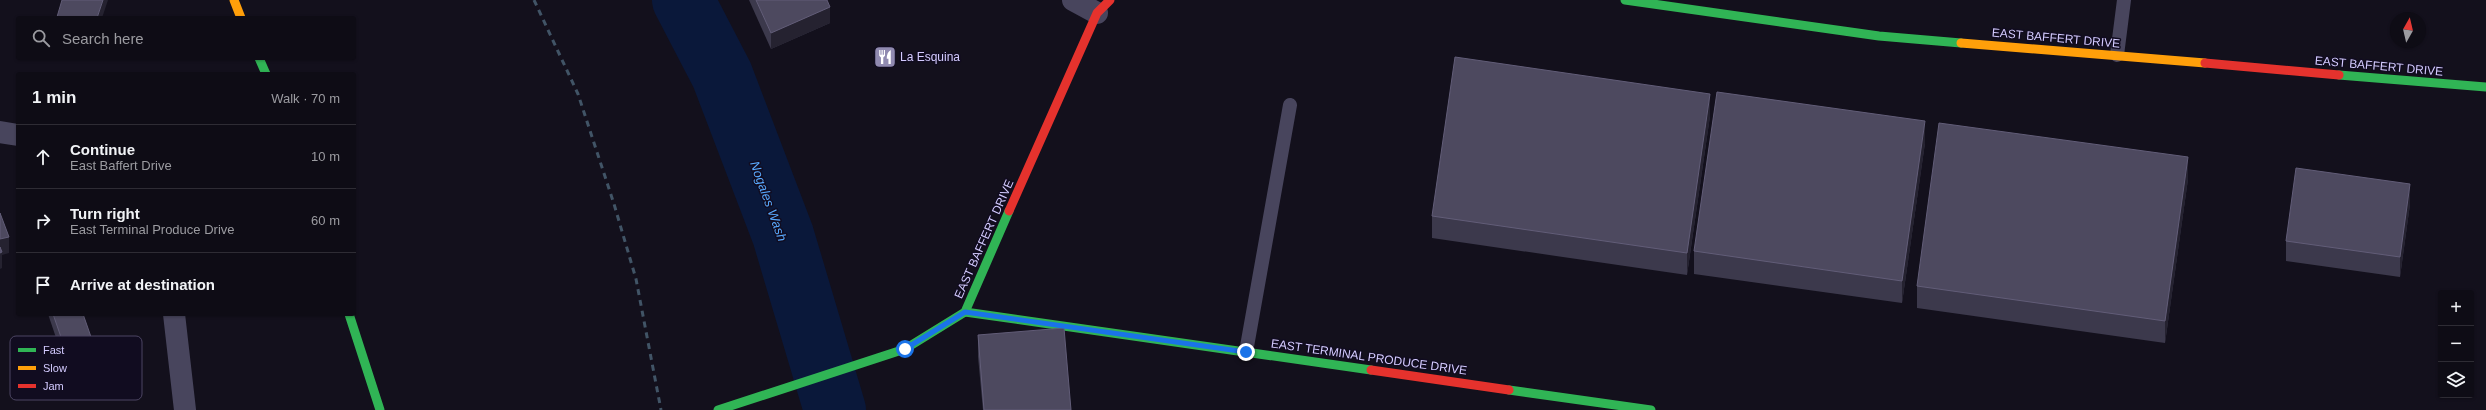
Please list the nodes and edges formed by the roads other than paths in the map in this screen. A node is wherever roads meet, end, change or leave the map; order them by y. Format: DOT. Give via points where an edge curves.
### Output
graph roads {
  1 [pos="234,0"];
  2 [pos="1073,0"];
  3 [pos="1625,0"];
  4 [pos="2124,0"];
  5 [pos="1104,6"];
  6 [pos="240,16"];
  7 [pos="2117,56"];
  8 [pos="260,60"];
  9 [pos="265,72"];
  10 [pos="2486,87"];
  11 [pos="1290,104"];
  12 [pos="0,132"];
  13 [pos="16,135"];
  14 [pos="965,312"];
  15 [pos="174,316"];
  16 [pos="350,316"];
  17 [pos="1246,352"];
  18 [pos="185,410"];
  19 [pos="380,410"];
  20 [pos="718,410"];
  21 [pos="1651,410"];
  1 -- 6 [label="street"];
  2 -- 5 [label="street"];
  3 -- 7 [label="street, EAST BAFFERT DRIVE" via="1879,36"];
  4 -- 7 [label="lane"];
  5 -- 14 [label="street, EAST BAFFERT DRIVE"];
  7 -- 10 [label="street, EAST BAFFERT DRIVE"];
  8 -- 9 [label="street"];
  11 -- 17 [label="lane"];
  12 -- 13 [label="street"];
  14 -- 17 [label="street, EAST TERMINAL PRODUCE DRIVE"];
  14 -- 20 [label="street, EAST BAFFERT DRIVE" via="905,349"];
  15 -- 18 [label="street"];
  16 -- 19 [label="street"];
  17 -- 21 [label="street, EAST TERMINAL PRODUCE DRIVE"];
}
